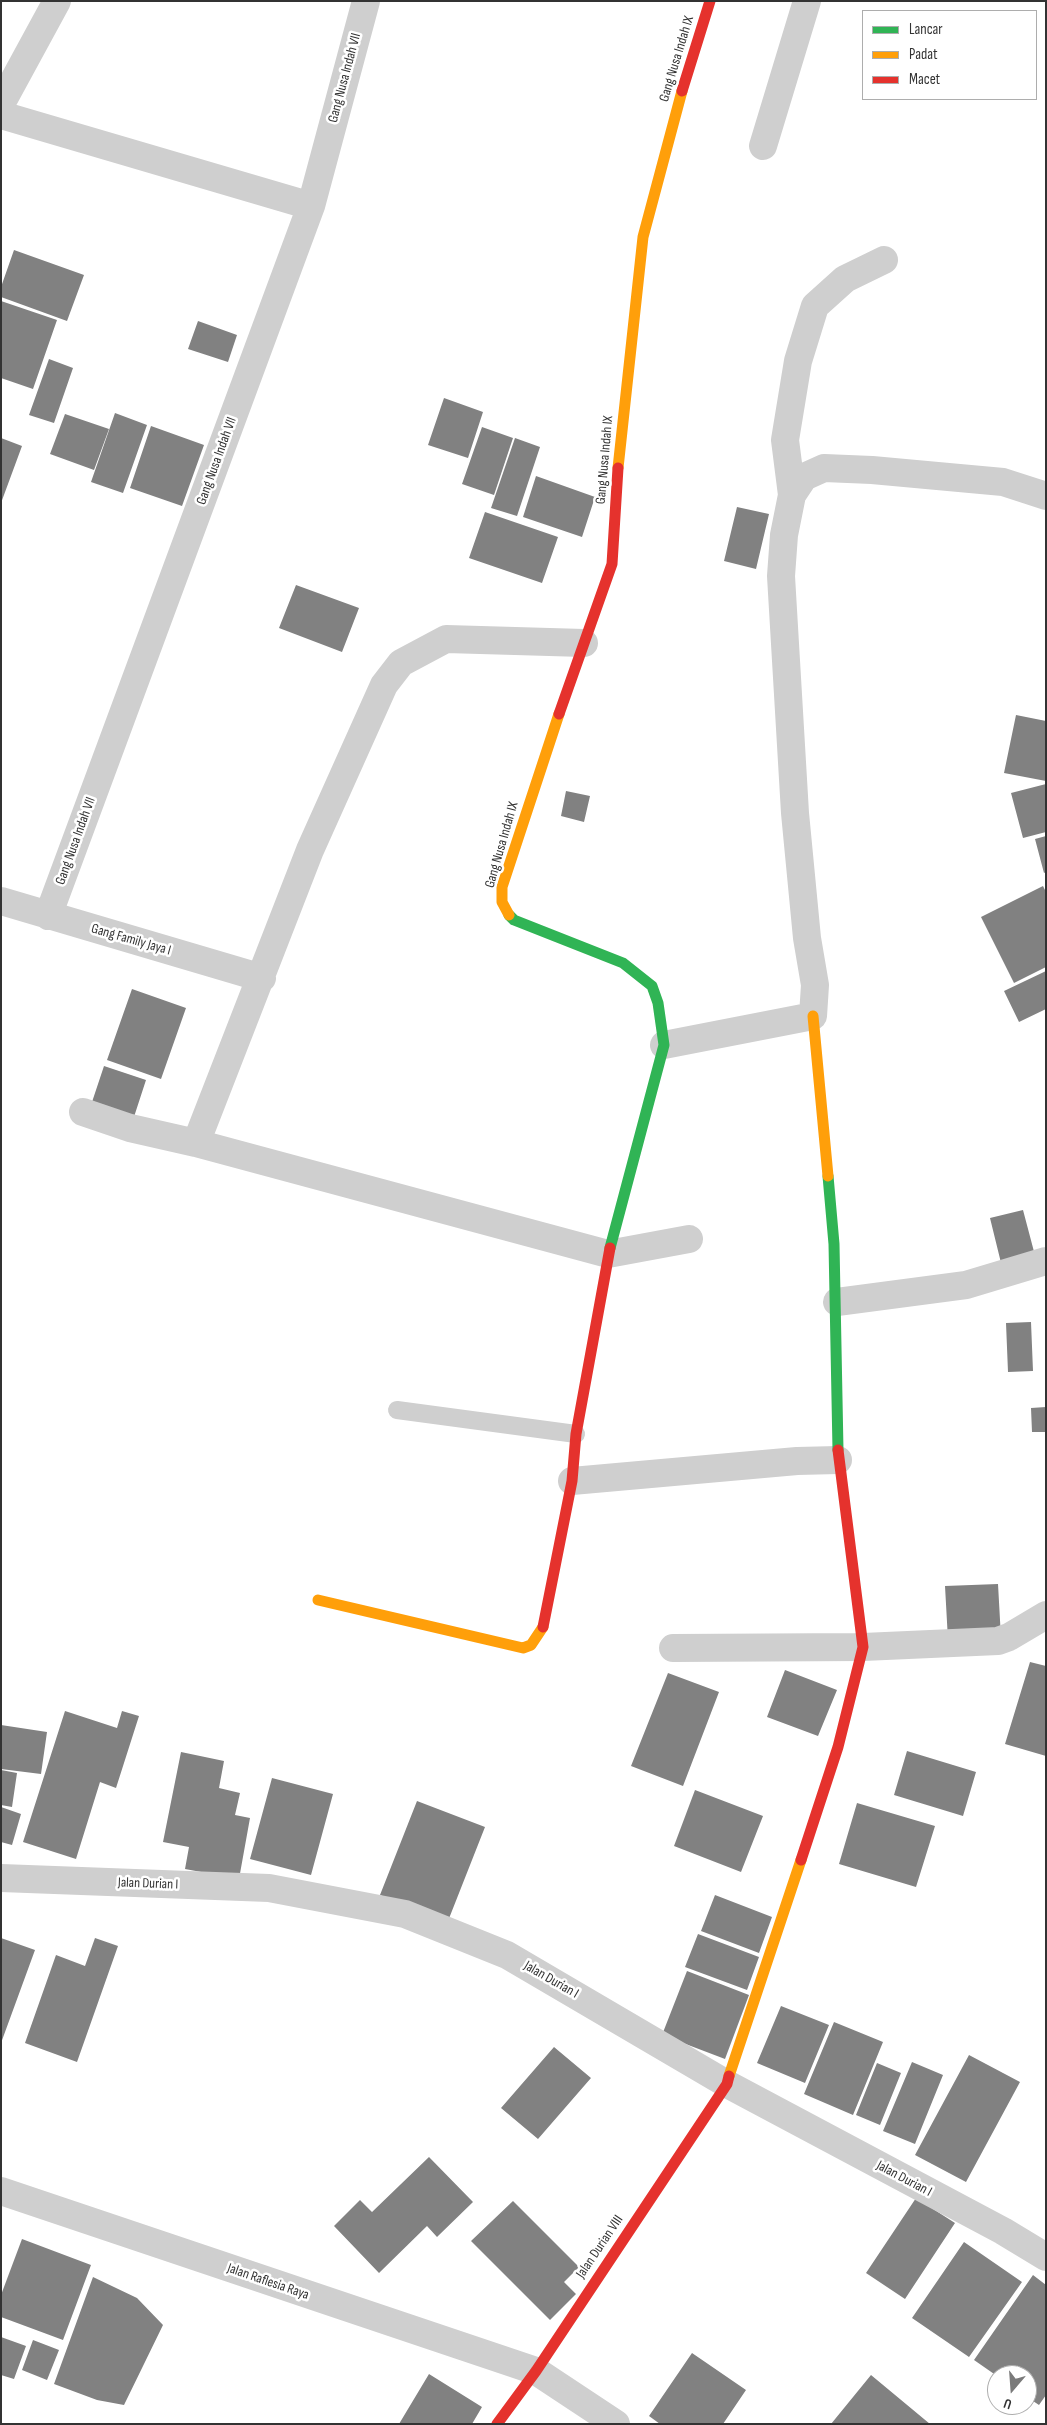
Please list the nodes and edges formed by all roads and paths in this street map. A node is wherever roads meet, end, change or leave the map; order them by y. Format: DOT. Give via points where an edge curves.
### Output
graph roads {
  1 [pos="57,1"];
  2 [pos="366,1"];
  3 [pos="710,1"];
  4 [pos="807,1"];
  5 [pos="1,104"];
  6 [pos="1,116"];
  7 [pos="763,146"];
  8 [pos="311,206"];
  9 [pos="884,260"];
  10 [pos="792,495"];
  11 [pos="1046,496"];
  12 [pos="584,643"];
  13 [pos="1,901"];
  14 [pos="48,916"];
  15 [pos="262,978"];
  16 [pos="812,1016"];
  17 [pos="664,1045"];
  18 [pos="83,1112"];
  19 [pos="196,1142"];
  20 [pos="689,1239"];
  21 [pos="608,1254"];
  22 [pos="1046,1261"];
  23 [pos="837,1302"];
  24 [pos="396,1410"];
  25 [pos="576,1434"];
  26 [pos="838,1460"];
  27 [pos="572,1481"];
  28 [pos="318,1600"];
  29 [pos="1046,1615"];
  30 [pos="863,1647"];
  31 [pos="673,1648"];
  32 [pos="1,1878"];
  33 [pos="726,2084"];
  34 [pos="1,2191"];
  35 [pos="1046,2257"];
  36 [pos="536,2371"];
  37 [pos="496,2424"];
  38 [pos="616,2424"];
  1 -- 5 [label="street"];
  2 -- 8 [label="street, Gang Nusa Indah VII"];
  3 -- 12 [label="street, Gang Nusa Indah IX" via="643,237 619,454 612,564"];
  4 -- 7 [label="street"];
  6 -- 8 [label="street"];
  8 -- 14 [label="street, Gang Nusa Indah VII"];
  9 -- 10 [label="street" via="845,279 815,306 798,361 785,440"];
  10 -- 11 [label="street" via="804,477 824,468 1004,482"];
  10 -- 16 [label="street" via="784,535 781,576 795,813 807,938 815,985"];
  12 -- 15 [label="street" via="446,639 401,663 384,685 310,850"];
  12 -- 17 [label="street, Gang Nusa Indah IX" via="502,888 502,902 514,920 623,964 640,975 652,986 655,994"];
  13 -- 14 [label="street, Gang Family Jaya I"];
  14 -- 15 [label="street, Gang Family Jaya I"];
  15 -- 19 [label="street"];
  16 -- 17 [label="street"];
  16 -- 23 [label="street" via="832,1211"];
  17 -- 21 [label="street"];
  18 -- 19 [label="street" via="130,1128"];
  19 -- 21 [label="street"];
  20 -- 21 [label="street"];
  21 -- 25 [label="street"];
  22 -- 23 [label="street" via="966,1285"];
  23 -- 26 [label="street"];
  24 -- 25 [label="lane"];
  25 -- 27 [label="street"];
  26 -- 27 [label="street"];
  26 -- 30 [label="street"];
  27 -- 28 [label="street" via="543,1629 531,1645 523,1648"];
  29 -- 30 [label="street" via="998,1641"];
  30 -- 31 [label="street"];
  30 -- 33 [label="street, Jalan Durian VIII" via="838,1747"];
  32 -- 33 [label="street, Jalan Durian I" via="269,1888 405,1914 508,1955"];
  33 -- 35 [label="street, Jalan Durian I"];
  33 -- 36 [label="street, Jalan Durian VIII"];
  34 -- 36 [label="street, Jalan Raflesia Raya"];
  36 -- 37 [label="street, Jalan Durian VIII"];
  36 -- 38 [label="street, Jalan Raflesia Raya"];
}
